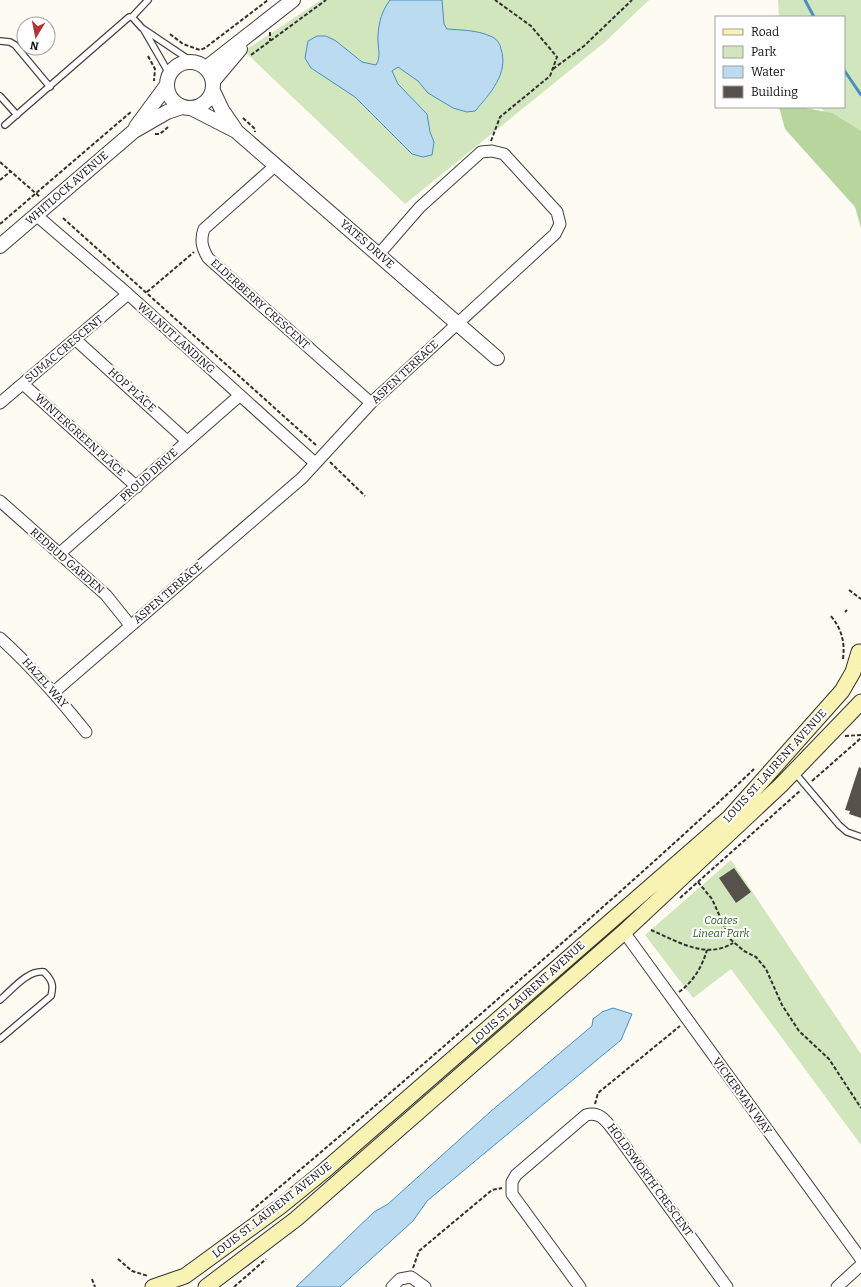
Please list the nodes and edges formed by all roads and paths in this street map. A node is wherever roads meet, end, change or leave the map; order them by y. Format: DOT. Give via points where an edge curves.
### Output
graph roads {
  1 [pos="148,0"];
  2 [pos="268,0"];
  3 [pos="293,0"];
  4 [pos="326,0"];
  5 [pos="495,0"];
  6 [pos="632,0"];
  7 [pos="132,17"];
  8 [pos="263,23"];
  9 [pos="142,28"];
  10 [pos="170,34"];
  11 [pos="0,41"];
  12 [pos="148,56"];
  13 [pos="246,60"];
  14 [pos="200,65"];
  15 [pos="552,70"];
  16 [pos="168,80"];
  17 [pos="152,86"];
  18 [pos="213,86"];
  19 [pos="50,87"];
  20 [pos="0,96"];
  21 [pos="186,108"];
  22 [pos="133,109"];
  23 [pos="17,115"];
  24 [pos="240,116"];
  25 [pos="173,122"];
  26 [pos="5,126"];
  27 [pos="255,129"];
  28 [pos="134,131"];
  29 [pos="236,131"];
  30 [pos="160,134"];
  31 [pos="487,152"];
  32 [pos="0,162"];
  33 [pos="276,165"];
  34 [pos="10,171"];
  35 [pos="0,180"];
  36 [pos="36,194"];
  37 [pos="48,205"];
  38 [pos="36,215"];
  39 [pos="63,218"];
  40 [pos="0,224"];
  41 [pos="0,246"];
  42 [pos="203,249"];
  43 [pos="379,254"];
  44 [pos="146,292"];
  45 [pos="128,294"];
  46 [pos="143,295"];
  47 [pos="457,323"];
  48 [pos="76,340"];
  49 [pos="497,358"];
  50 [pos="23,384"];
  51 [pos="239,396"];
  52 [pos="371,403"];
  53 [pos="0,404"];
  54 [pos="187,441"];
  55 [pos="318,447"];
  56 [pos="327,460"];
  57 [pos="315,463"];
  58 [pos="137,487"];
  59 [pos="365,496"];
  60 [pos="0,501"];
  61 [pos="59,554"];
  62 [pos="849,590"];
  63 [pos="861,599"];
  64 [pos="831,616"];
  65 [pos="130,625"];
  66 [pos="0,638"];
  67 [pos="860,647"];
  68 [pos="843,660"];
  69 [pos="861,669"];
  70 [pos="54,692"];
  71 [pos="861,702"];
  72 [pos="86,732"];
  73 [pos="759,764"];
  74 [pos="794,772"];
  75 [pos="861,837"];
  76 [pos="698,882"];
  77 [pos="651,930"];
  78 [pos="624,932"];
  79 [pos="733,943"];
  80 [pos="707,950"];
  81 [pos="671,997"];
  82 [pos="0,1000"];
  83 [pos="688,1020"];
  84 [pos="0,1039"];
  85 [pos="861,1108"];
  86 [pos="592,1113"];
  87 [pos="512,1185"];
  88 [pos="251,1211"];
  89 [pos="118,1259"];
  90 [pos="861,1260"];
  91 [pos="861,1265"];
  92 [pos="411,1277"];
  93 [pos="92,1279"];
  94 [pos="153,1281"];
  95 [pos="95,1287"];
  96 [pos="206,1287"];
  97 [pos="392,1287"];
  98 [pos="425,1287"];
  99 [pos="580,1287"];
  100 [pos="727,1287"];
  101 [pos="837,1287"];
  1 -- 7 [label="lane"];
  2 -- 10 [label="path" via="200,50 183,44"];
  3 -- 8 [label="street"];
  4 -- 13 [label="path"];
  5 -- 15 [label="path" via="531,26 556,56"];
  6 -- 15 [label="path" via="584,46"];
  7 -- 9 [label="lane"];
  7 -- 19 [label="lane" via="125,19"];
  8 -- 14 [label="street"];
  8 -- 18 [label="street"];
  9 -- 14 [label="lane"];
  9 -- 16 [label="lane"];
  11 -- 19 [label="lane" via="15,45"];
  12 -- 17 [label="path" via="155,69"];
  14 -- 16 [label="street" via="181,64"];
  14 -- 18 [label="street"];
  15 -- 31 [label="path" via="550,76 500,117"];
  16 -- 21 [label="street" via="171,98"];
  16 -- 28 [label="street, WHITLOCK AVENUE"];
  18 -- 21 [label="street" via="205,103"];
  18 -- 29 [label="street, YATES DRIVE" via="222,110"];
  19 -- 23 [label="lane"];
  20 -- 23 [label="lane"];
  21 -- 28 [label="street, WHITLOCK AVENUE" via="167,112"];
  21 -- 29 [label="street, YATES DRIVE"];
  22 -- 36 [label="path"];
  23 -- 26 [label="lane"];
  24 -- 27 [label="path"];
  25 -- 30 [label="path"];
  28 -- 37 [label="street, WHITLOCK AVENUE"];
  29 -- 33 [label="street, YATES DRIVE"];
  31 -- 43 [label="street" via="481,152 420,207"];
  31 -- 47 [label="street, ASPEN TERRACE" via="504,154 558,212 560,224 555,234"];
  32 -- 34 [label="path"];
  33 -- 42 [label="street, ELDERBERRY CRESCENT" via="204,229"];
  33 -- 43 [label="street, YATES DRIVE"];
  34 -- 35 [label="path"];
  34 -- 36 [label="path"];
  36 -- 37 [label="path"];
  36 -- 40 [label="path"];
  37 -- 38 [label="street, WHITLOCK AVENUE"];
  38 -- 41 [label="street, WHITLOCK AVENUE"];
  38 -- 45 [label="street, WALNUT LANDING"];
  39 -- 44 [label="path"];
  42 -- 44 [label="path" via="192,253"];
  42 -- 52 [label="street, ELDERBERRY CRESCENT" via="208,258"];
  43 -- 47 [label="street, YATES DRIVE"];
  44 -- 46 [label="path"];
  44 -- 55 [label="path"];
  45 -- 48 [label="street, SUMAC CRESCENT"];
  45 -- 51 [label="street, WALNUT LANDING"];
  47 -- 49 [label="street, YATES DRIVE"];
  47 -- 52 [label="street, ASPEN TERRACE"];
  48 -- 50 [label="street, SUMAC CRESCENT"];
  48 -- 54 [label="street, HOP PLACE"];
  50 -- 53 [label="street, SUMAC CRESCENT"];
  50 -- 58 [label="street, WINTERGREEN PLACE"];
  51 -- 54 [label="street, PROUD DRIVE"];
  51 -- 57 [label="street, WALNUT LANDING"];
  52 -- 57 [label="street, ASPEN TERRACE"];
  54 -- 58 [label="street, PROUD DRIVE"];
  56 -- 59 [label="path"];
  57 -- 65 [label="street, ASPEN TERRACE" via="302,478"];
  58 -- 61 [label="street, PROUD DRIVE"];
  60 -- 61 [label="street, REDBUD GARDEN"];
  61 -- 65 [label="street, REDBUD GARDEN" via="106,595"];
  62 -- 63 [label="path"];
  64 -- 68 [label="path" via="843,638"];
  65 -- 70 [label="street, ASPEN TERRACE"];
  66 -- 70 [label="street, HAZEL WAY"];
  67 -- 69 [label="main road"];
  67 -- 94 [label="main road, LOUIS ST. LAURENT AVENUE" via="853,672 842,691 729,818 276,1210 185,1276"];
  70 -- 72 [label="street, HAZEL WAY"];
  71 -- 74 [label="main road, LOUIS ST. LAURENT AVENUE"];
  73 -- 88 [label="path" via="685,835 593,916"];
  74 -- 75 [label="lane" via="839,825 847,832"];
  74 -- 78 [label="main road, LOUIS ST. LAURENT AVENUE"];
  76 -- 79 [label="path" via="712,899"];
  77 -- 80 [label="path" via="684,945"];
  78 -- 81 [label="street, VICKERMAN WAY"];
  78 -- 96 [label="main road, LOUIS ST. LAURENT AVENUE" via="296,1219"];
  79 -- 80 [label="path" via="716,951"];
  79 -- 85 [label="path" via="756,957 766,969 782,1005 800,1031 829,1059"];
  80 -- 81 [label="path" via="702,965 689,984"];
  81 -- 83 [label="street, VICKERMAN WAY"];
  82 -- 84 [label="lane" via="37,971 44,972 51,979 51,996"];
  83 -- 86 [label="path" via="598,1093"];
  83 -- 90 [label="street, VICKERMAN WAY"];
  86 -- 87 [label="street" via="586,1115 516,1175"];
  86 -- 100 [label="street, HOLDSWORTH CRESCENT" via="604,1118"];
  87 -- 92 [label="path" via="492,1190 419,1251"];
  87 -- 99 [label="street" via="512,1194"];
  89 -- 94 [label="path" via="132,1271"];
  91 -- 101 [label="street"];
  92 -- 97 [label="street" via="400,1279"];
  92 -- 98 [label="street"];
  93 -- 95 [label="path"];
}
